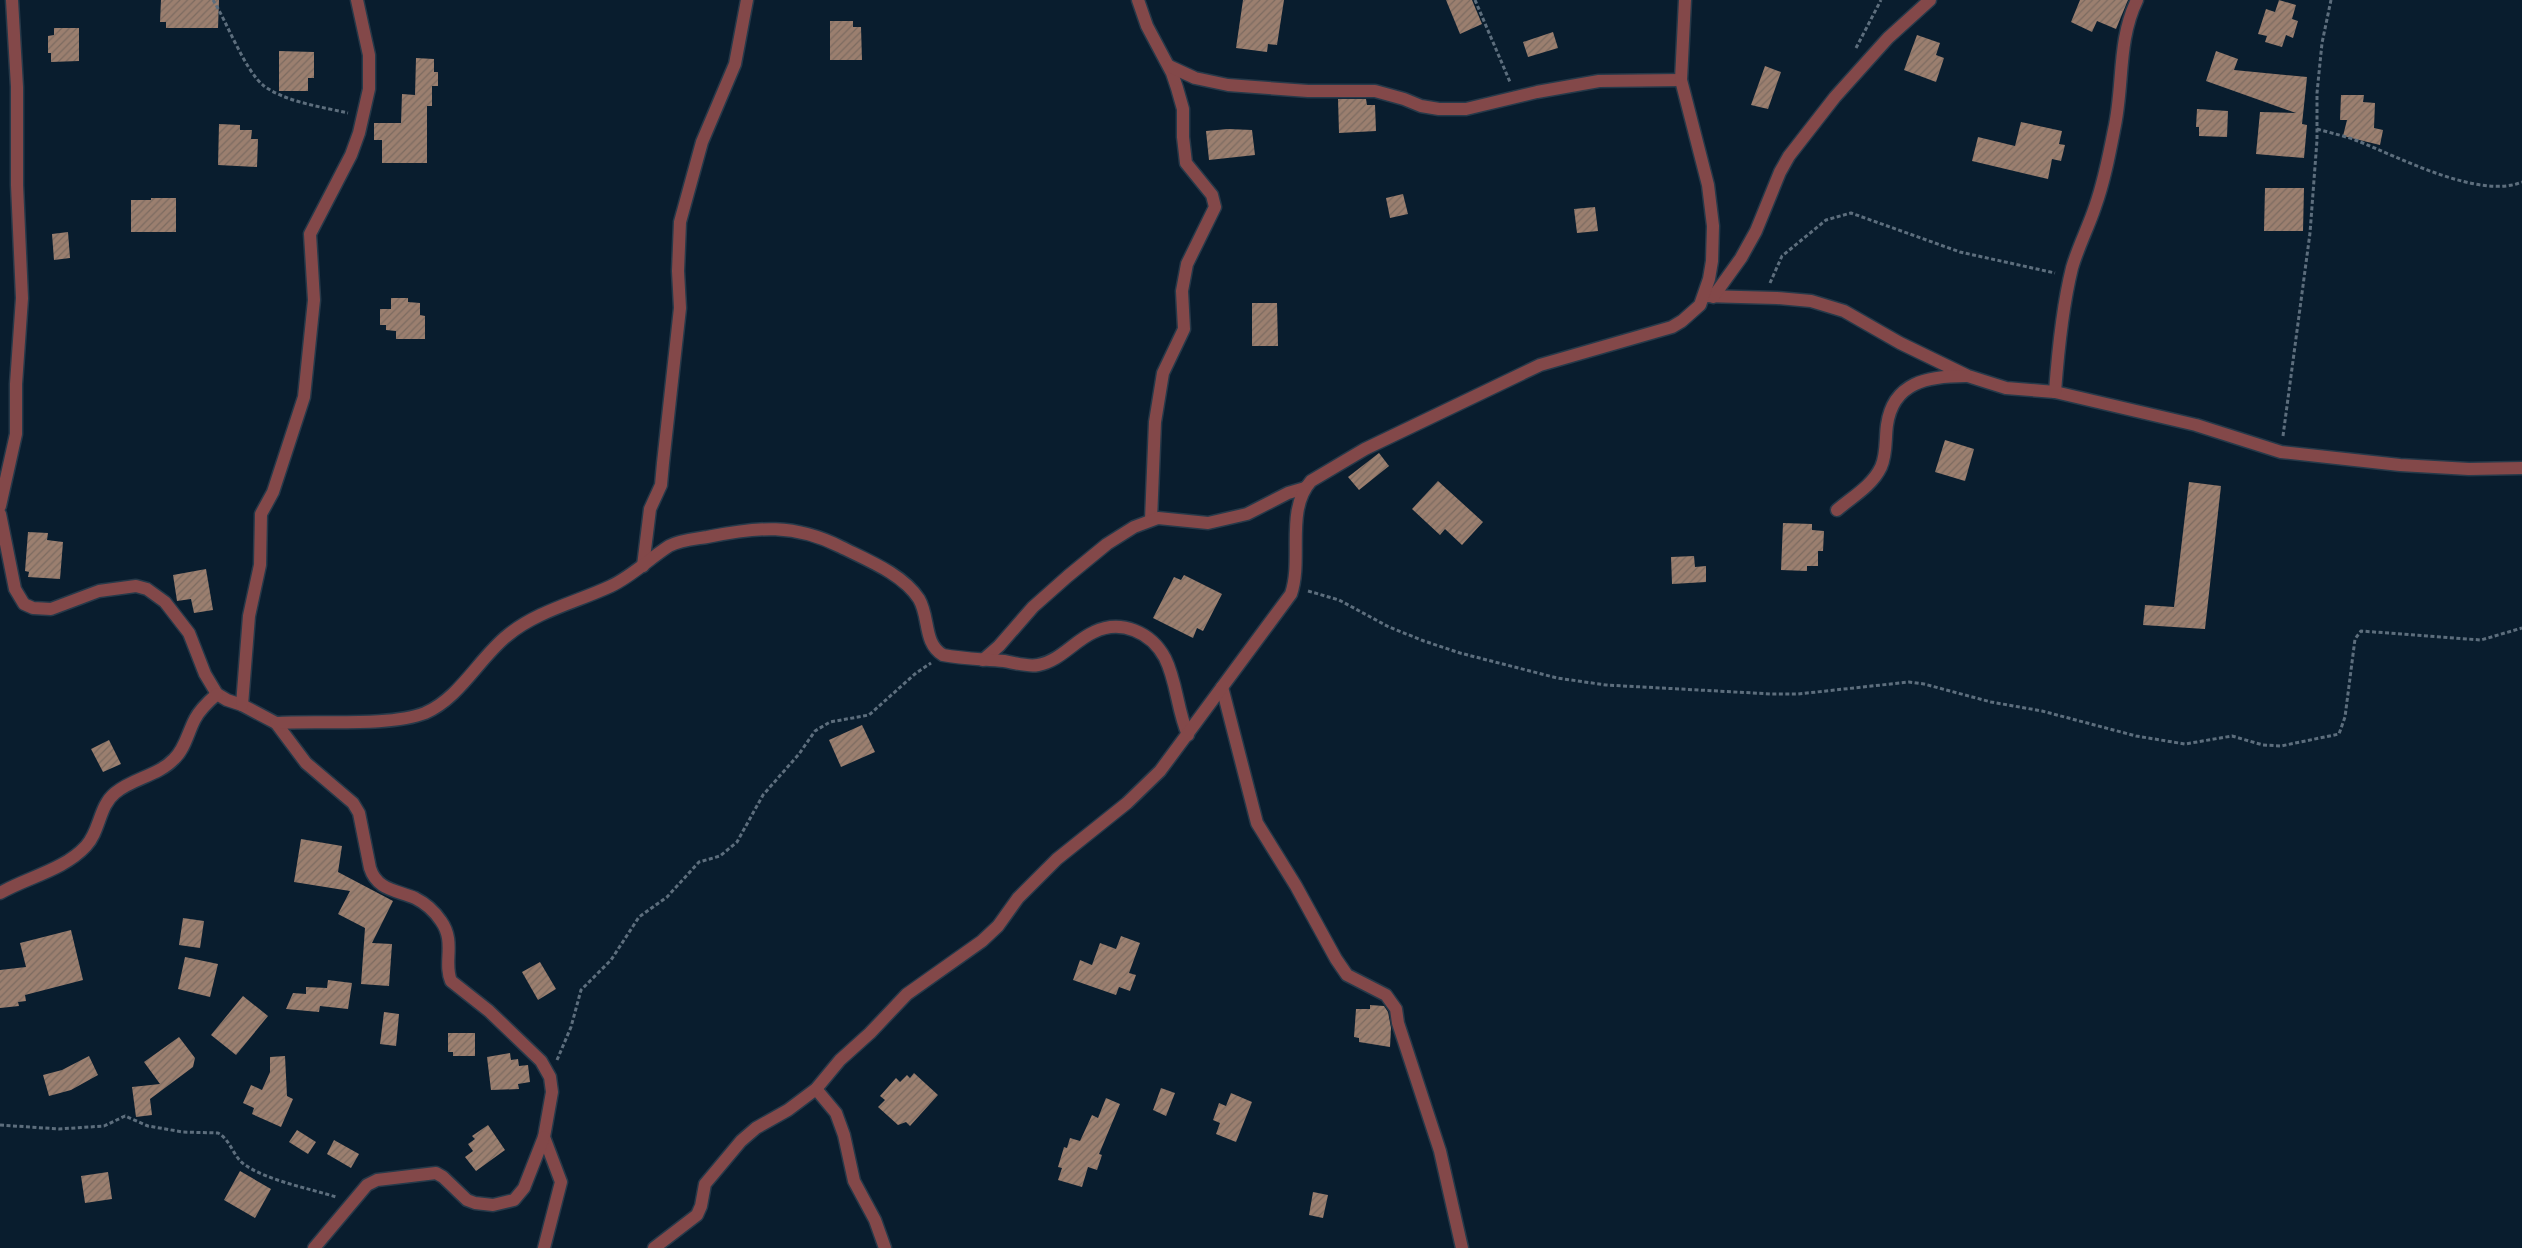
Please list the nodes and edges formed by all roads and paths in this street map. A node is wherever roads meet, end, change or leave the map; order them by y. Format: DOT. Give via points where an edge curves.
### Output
graph roads {
  1 [pos="12,0"];
  2 [pos="213,0"];
  3 [pos="357,0"];
  4 [pos="747,0"];
  5 [pos="1138,0"];
  6 [pos="1475,0"];
  7 [pos="1685,0"];
  8 [pos="1930,0"];
  9 [pos="2137,0"];
  10 [pos="2331,0"];
  11 [pos="1169,66"];
  12 [pos="1681,80"];
  13 [pos="1516,97"];
  14 [pos="364,116"];
  15 [pos="2317,129"];
  16 [pos="2522,182"];
  17 [pos="2070,277"];
  18 [pos="1709,297"];
  19 [pos="1746,298"];
  20 [pos="1968,376"];
  21 [pos="2055,392"];
  22 [pos="2282,452"];
  23 [pos="2522,468"];
  24 [pos="1305,488"];
  25 [pos="0,506"];
  26 [pos="1836,510"];
  27 [pos="0,514"];
  28 [pos="1151,520"];
  29 [pos="643,566"];
  30 [pos="1293,587"];
  31 [pos="2522,628"];
  32 [pos="943,655"];
  33 [pos="982,660"];
  34 [pos="1222,687"];
  35 [pos="217,694"];
  36 [pos="242,705"];
  37 [pos="276,723"];
  38 [pos="1188,735"];
  39 [pos="0,893"];
  40 [pos="550,1076"];
  41 [pos="816,1089"];
  42 [pos="0,1125"];
  43 [pos="544,1138"];
  44 [pos="354,1202"];
  45 [pos="314,1248"];
  46 [pos="544,1248"];
  47 [pos="654,1248"];
  48 [pos="885,1248"];
  49 [pos="1462,1248"];
  1 -- 25 [label="street" via="22,298 16,434"];
  2 -- 14 [label="path" via="250,69 263,85 302,101"];
  3 -- 14 [label="street" via="370,68"];
  4 -- 29 [label="street" via="735,64 702,142 680,222 680,308 661,485 650,510"];
  5 -- 11 [label="street" via="1147,26"];
  6 -- 13 [label="path"];
  7 -- 12 [label="street"];
  8 -- 18 [label="street" via="1888,38 1835,97 1789,156 1756,232 1741,258"];
  9 -- 17 [label="street" via="2124,39 2116,120 2105,172"];
  10 -- 15 [label="path" via="2322,43"];
  11 -- 13 [label="street" via="1195,78 1228,85 1308,91 1375,91 1431,109 1466,109"];
  11 -- 28 [label="street" via="1183,109 1182,137 1186,163 1212,195 1215,207 1187,264 1182,291 1184,329 1163,373 1155,422"];
  12 -- 13 [label="street" via="1599,82"];
  12 -- 18 [label="street" via="1711,203"];
  14 -- 36 [label="street" via="350,155 310,234 314,278 308,370 304,397 280,474 261,514 260,565 250,616"];
  15 -- 16 [label="path" via="2355,140 2448,178 2514,186"];
  15 -- 22 [label="path" via="2310,232"];
  17 -- 19 [label="path" via="1960,252 1851,213 1826,220 1806,236 1782,256 1768,285"];
  17 -- 21 [label="street"];
  18 -- 19 [label="street"];
  18 -- 24 [label="street" via="1672,327 1531,369 1365,448"];
  19 -- 20 [label="street" via="1811,301 1844,311"];
  20 -- 21 [label="street" via="2006,388"];
  20 -- 26 [label="street" via="1931,378 1898,394 1889,412 1885,457 1876,477"];
  21 -- 22 [label="street" via="2196,425"];
  22 -- 23 [label="street" via="2400,465"];
  24 -- 28 [label="street" via="1288,492 1252,512 1208,523 1167,518"];
  24 -- 30 [label="street" via="1298,517"];
  27 -- 35 [label="street" via="13,584 24,604 51,609 99,591 136,586 147,588 182,621"];
  28 -- 33 [label="street" via="1119,536 1085,561 1033,607 999,646"];
  29 -- 32 [label="street" via="670,546 746,529 784,529 816,536 872,562 910,588 920,600 933,647"];
  29 -- 37 [label="street" via="612,586 529,621 509,634 464,682 427,712 382,720"];
  30 -- 31 [label="path" via="1339,600 1389,627 1460,653 1557,678 1606,685 1772,694 1909,682 2042,711 2136,736 2185,744 2232,736 2263,745 2281,746 2339,734 2345,717 2355,639 2361,631 2481,640"];
  30 -- 34 [label="street" via="1286,604"];
  32 -- 33 [label="street"];
  32 -- 40 [label="path" via="916,672 869,715 821,726 763,795 737,842 720,856 699,862 667,896 639,918 610,960 581,990 571,1027"];
  33 -- 38 [label="street" via="1039,665 1095,631 1115,628 1138,630 1146,634 1165,658"];
  34 -- 38 [label="street"];
  34 -- 49 [label="street" via="1257,822 1347,974 1386,995 1396,1009 1440,1150"];
  35 -- 36 [label="street"];
  35 -- 39 [label="street" via="199,711 171,763 113,794 92,837 79,853"];
  36 -- 37 [label="street"];
  37 -- 40 [label="street" via="306,763 353,803 359,813 372,876 386,889 423,903 442,922 450,947 451,981 489,1011 542,1061"];
  38 -- 41 [label="street" via="1160,771 1127,803 1058,859 1018,898 998,926 982,941 906,994 840,1060"];
  40 -- 43 [label="street" via="552,1092"];
  41 -- 47 [label="street" via="741,1141 705,1184 697,1216"];
  41 -- 48 [label="street" via="840,1122 854,1180 875,1220"];
  42 -- 44 [label="path" via="58,1129 104,1126 125,1116 148,1126 218,1133 231,1145 242,1163 257,1172"];
  43 -- 44 [label="street" via="524,1188 514,1200 493,1205 475,1203 436,1173 372,1181"];
  43 -- 46 [label="street" via="561,1182"];
  44 -- 45 [label="street"];
}
